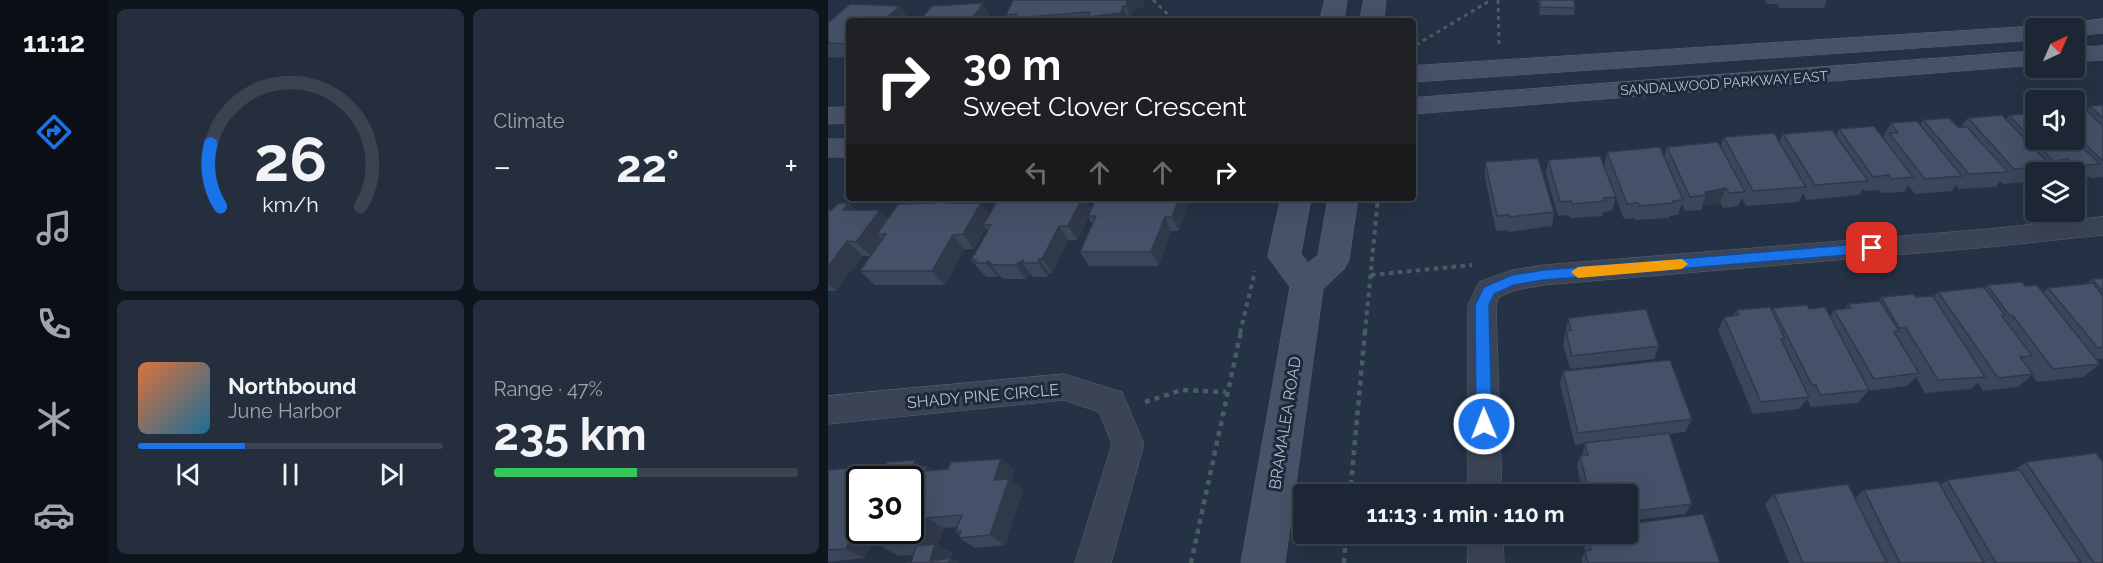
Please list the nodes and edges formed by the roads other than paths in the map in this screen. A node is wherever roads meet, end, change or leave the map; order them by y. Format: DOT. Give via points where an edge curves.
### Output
graph roads {
  1 [pos="1336,0"];
  2 [pos="1375,0"];
  3 [pos="1333,18"];
  4 [pos="1372,18"];
  5 [pos="2103,26"];
  6 [pos="2085,27"];
  7 [pos="2025,34"];
  8 [pos="2103,53"];
  9 [pos="2085,54"];
  10 [pos="2025,59"];
  11 [pos="1416,74"];
  12 [pos="1416,106"];
  13 [pos="846,115"];
  14 [pos="828,116"];
  15 [pos="828,148"];
  16 [pos="846,148"];
  17 [pos="1295,201"];
  18 [pos="1343,201"];
  19 [pos="2103,226"];
  20 [pos="1307,284"];
  21 [pos="828,410"];
  22 [pos="1485,484"];
  23 [pos="1486,544"];
  24 [pos="1093,563"];
  25 [pos="1263,563"];
  26 [pos="1486,563"];
  1 -- 3 [label="main road"];
  2 -- 4 [label="main road"];
  5 -- 6 [label="main road"];
  7 -- 11 [label="main road, SANDALWOOD PARKWAY EAST"];
  8 -- 9 [label="main road"];
  10 -- 12 [label="main road, SANDALWOOD PARKWAY EAST"];
  13 -- 14 [label="main road"];
  15 -- 16 [label="main road"];
  17 -- 20 [label="main road" via="1284,257"];
  18 -- 20 [label="main road" via="1334,260"];
  19 -- 22 [label="street" via="1512,280 1489,290 1482,305"];
  20 -- 25 [label="main road, BRAMALEA ROAD"];
  21 -- 24 [label="street, SHADY PINE CIRCLE" via="1064,387 1111,402 1128,444"];
  23 -- 26 [label="street"];
}
